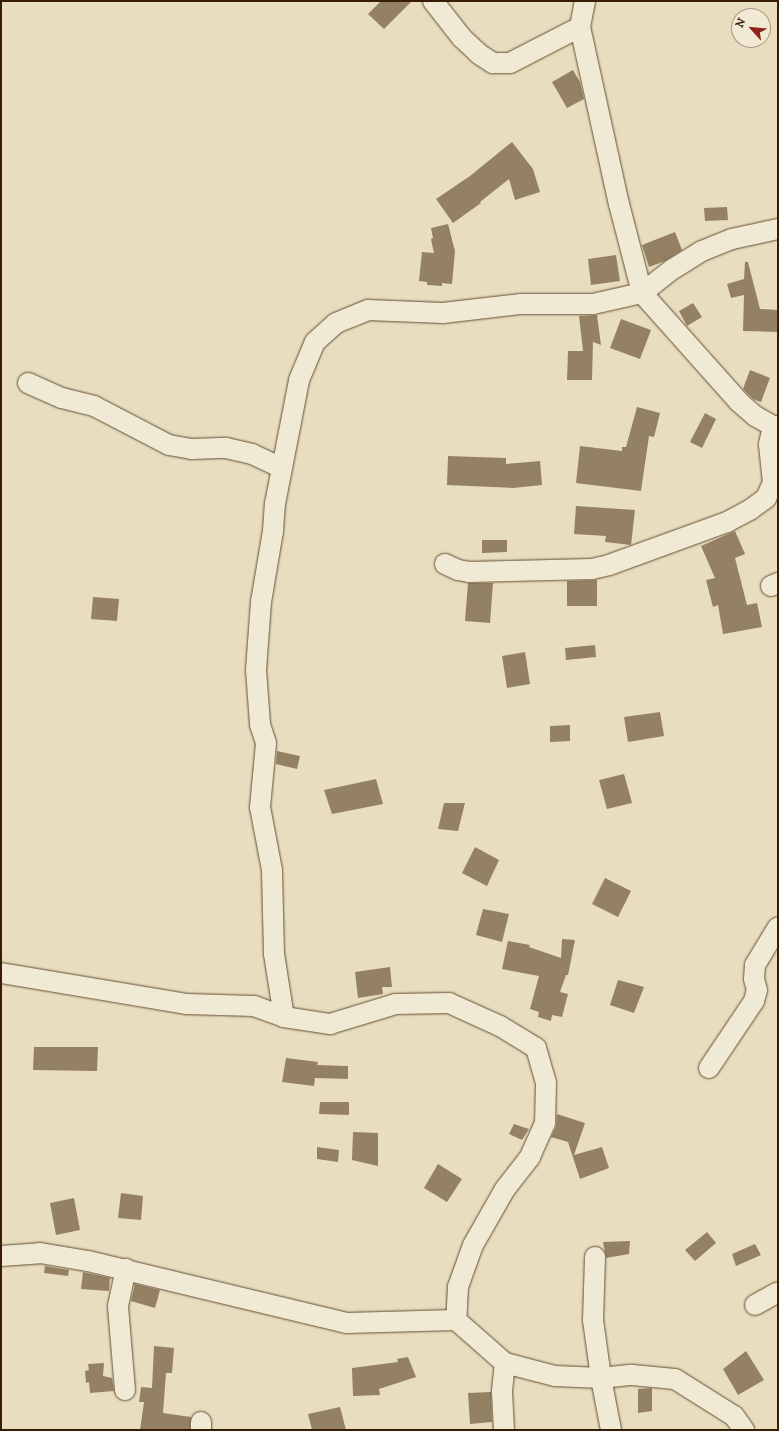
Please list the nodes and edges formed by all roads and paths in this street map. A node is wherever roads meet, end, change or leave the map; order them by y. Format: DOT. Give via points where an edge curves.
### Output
graph roads {
  1 [pos="433,1"];
  2 [pos="585,1"];
  3 [pos="580,27"];
  4 [pos="778,229"];
  5 [pos="642,293"];
  6 [pos="28,382"];
  7 [pos="775,426"];
  8 [pos="282,468"];
  9 [pos="445,564"];
  10 [pos="778,927"];
  11 [pos="1,973"];
  12 [pos="284,1018"];
  13 [pos="710,1068"];
  14 [pos="1,1256"];
  15 [pos="595,1257"];
  16 [pos="126,1269"];
  17 [pos="778,1292"];
  18 [pos="755,1305"];
  19 [pos="456,1320"];
  20 [pos="505,1363"];
  21 [pos="601,1378"];
  22 [pos="125,1390"];
  23 [pos="504,1430"];
  24 [pos="611,1430"];
  25 [pos="744,1430"];
  1 -- 3 [label="street" via="462,38 493,63 510,63"];
  2 -- 3 [label="street"];
  3 -- 5 [label="street"];
  4 -- 5 [label="street" via="732,239 702,251"];
  5 -- 7 [label="street" via="738,402 755,416"];
  5 -- 8 [label="street" via="593,304 521,304 443,313 368,310 336,323 315,342 299,380"];
  6 -- 8 [label="street" via="62,398 94,406 169,445 192,449 226,448 252,454"];
  7 -- 9 [label="street" via="769,444 773,483 766,498 727,522 592,569 469,572"];
  8 -- 12 [label="street" via="274,504 273,531 261,602 256,670 260,724 266,743 260,807 272,870 274,954"];
  10 -- 13 [label="street" via="755,965 754,979 757,990 754,1001"];
  11 -- 12 [label="street" via="187,1004 254,1006"];
  12 -- 19 [label="street" via="330,1024 396,1004 450,1003 500,1026 536,1048 546,1083 545,1123 530,1157 505,1189 473,1245 458,1286"];
  14 -- 16 [label="street" via="40,1253"];
  15 -- 21 [label="street" via="593,1320"];
  16 -- 19 [label="street" via="347,1323"];
  16 -- 22 [label="street" via="118,1306"];
  17 -- 18 [label="street"];
  19 -- 20 [label="street"];
  20 -- 21 [label="street" via="555,1376"];
  20 -- 23 [label="street" via="502,1391"];
  21 -- 24 [label="street"];
  21 -- 25 [label="street" via="632,1376 675,1379 734,1416"];
}
